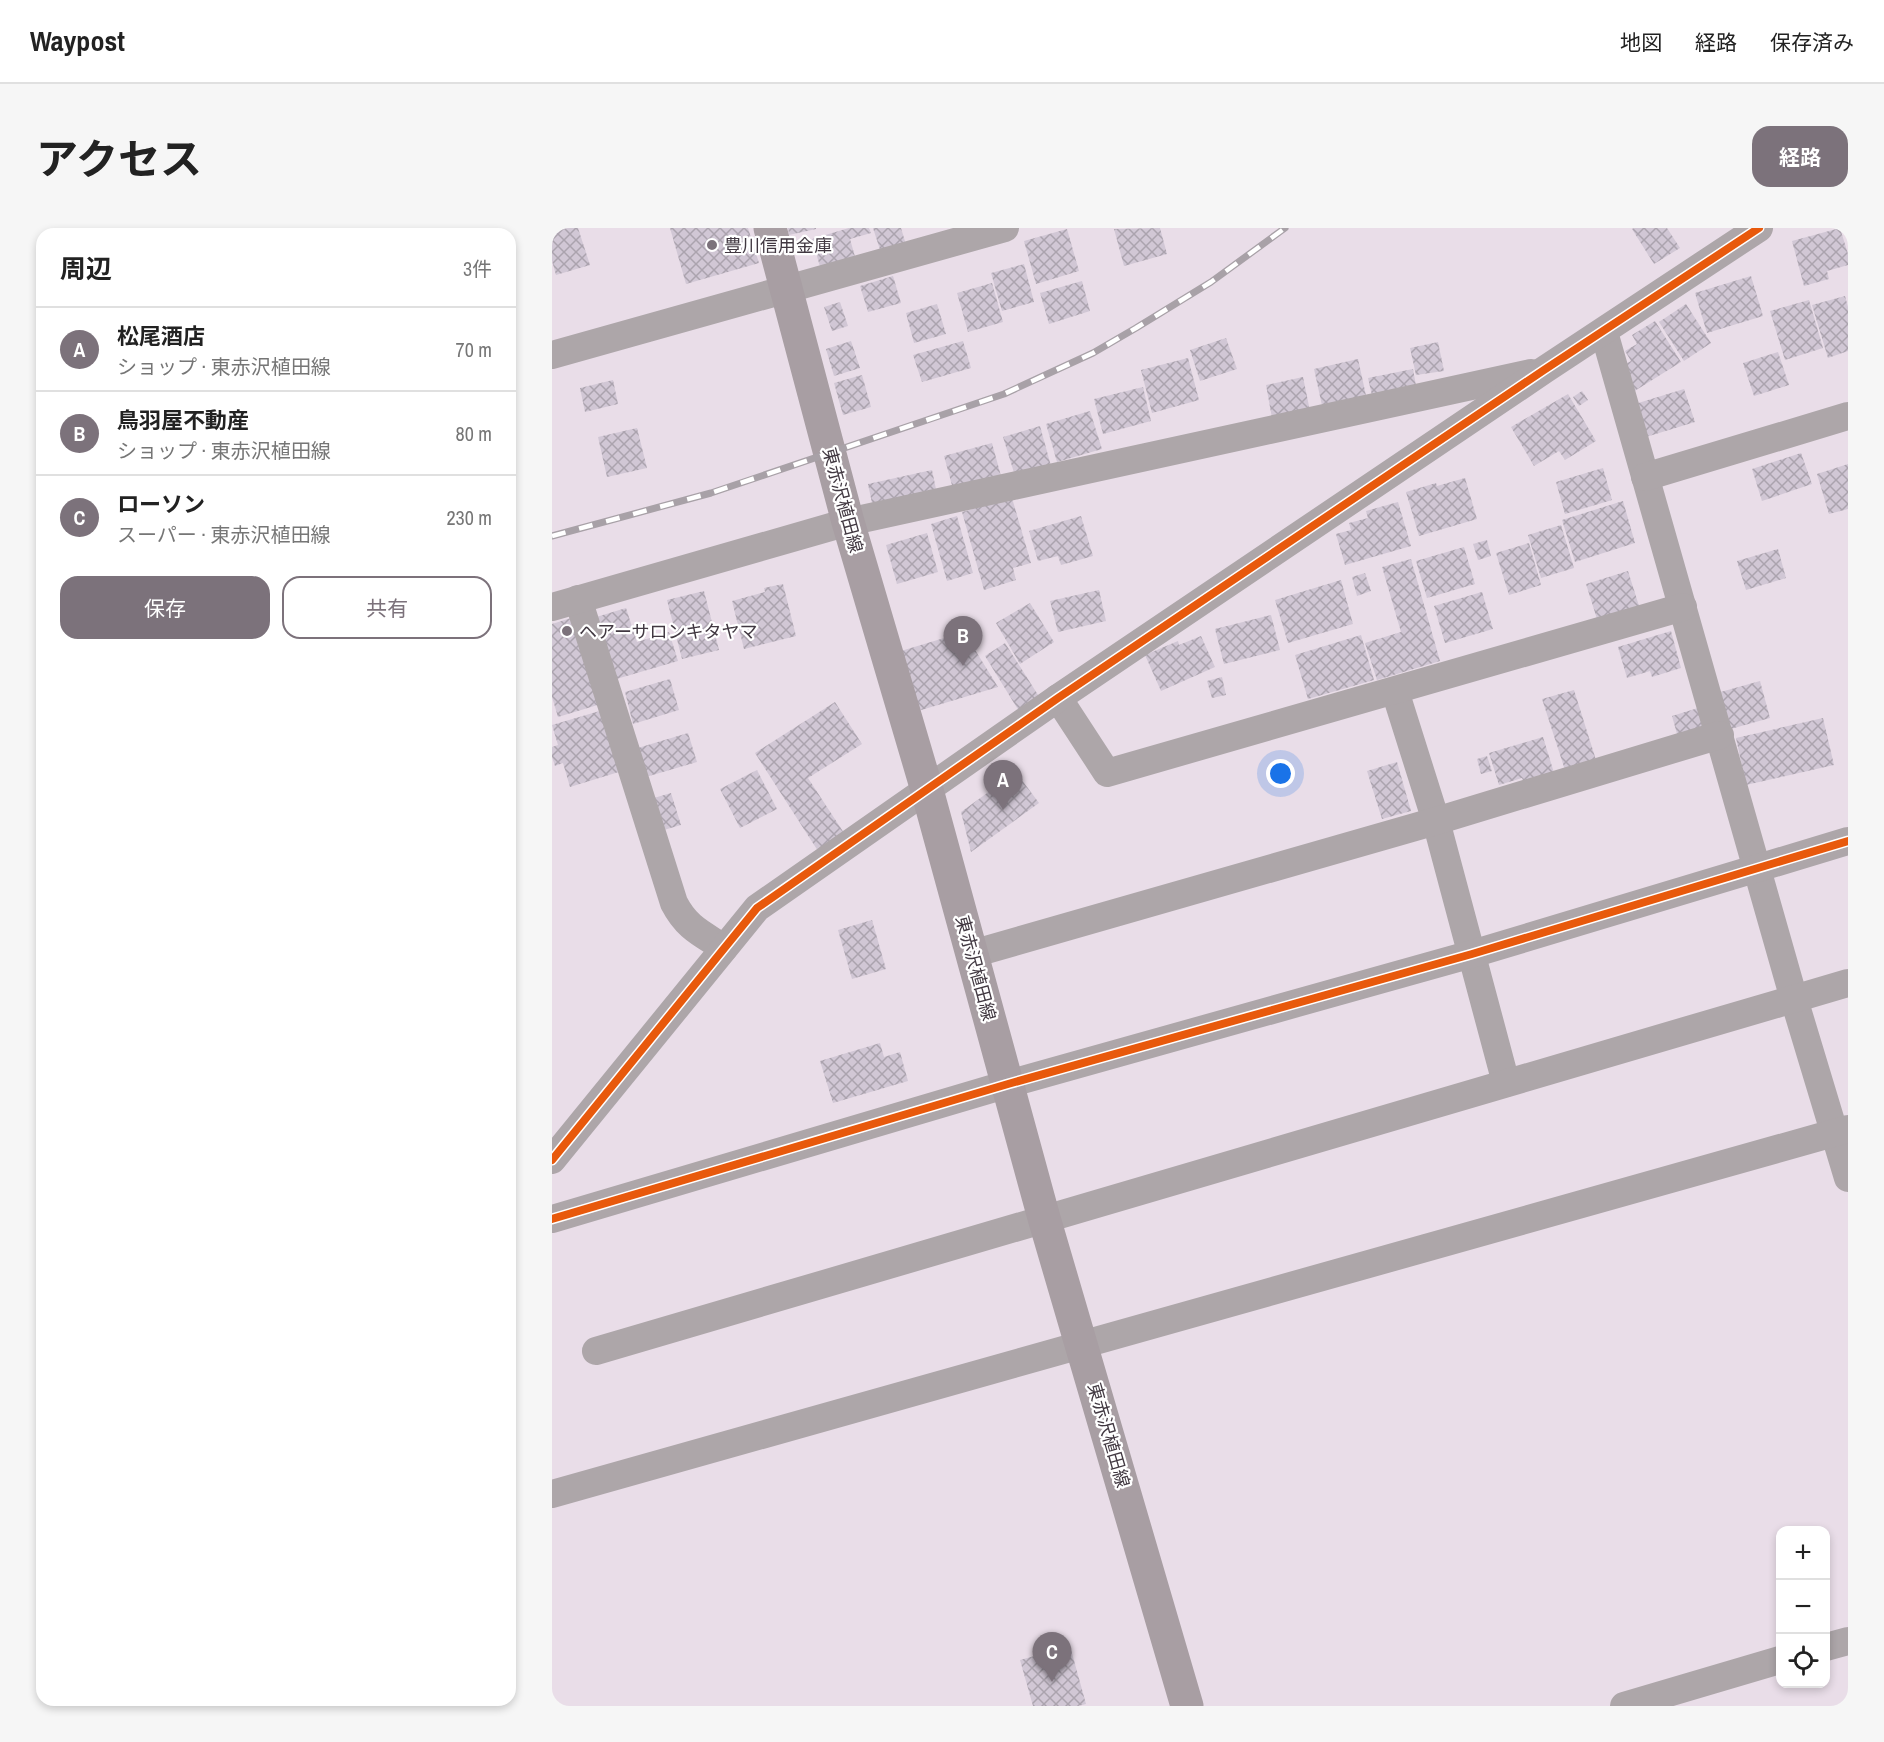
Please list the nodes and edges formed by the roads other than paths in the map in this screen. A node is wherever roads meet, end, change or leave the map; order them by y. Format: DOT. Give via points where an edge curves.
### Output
graph roads {
  1 [pos="770,228"];
  2 [pos="1005,228"];
  3 [pos="1759,228"];
  4 [pos="787,290"];
  5 [pos="1604,332"];
  6 [pos="552,355"];
  7 [pos="1544,370"];
  8 [pos="1848,416"];
  9 [pos="1645,477"];
  10 [pos="848,522"];
  11 [pos="565,603"];
  12 [pos="1683,607"];
  13 [pos="1395,691"];
  14 [pos="1058,698"];
  15 [pos="1719,735"];
  16 [pos="927,790"];
  17 [pos="1436,821"];
  18 [pos="1848,841"];
  19 [pos="1758,868"];
  20 [pos="724,948"];
  21 [pos="972,954"];
  22 [pos="1472,954"];
  23 [pos="1848,983"];
  24 [pos="1794,999"];
  25 [pos="1506,1083"];
  26 [pos="1008,1084"];
  27 [pos="1841,1131"];
  28 [pos="552,1160"];
  29 [pos="1848,1178"];
  30 [pos="1044,1218"];
  31 [pos="552,1219"];
  32 [pos="1082,1345"];
  33 [pos="596,1351"];
  34 [pos="552,1494"];
  35 [pos="1848,1641"];
  36 [pos="1830,1646"];
  37 [pos="1776,1661"];
  38 [pos="1187,1706"];
  39 [pos="1624,1706"];
  1 -- 4 [label="main road, 東赤沢植田線"];
  2 -- 4 [label="street"];
  3 -- 5 [label="street"];
  4 -- 6 [label="street"];
  4 -- 10 [label="main road, 東赤沢植田線"];
  5 -- 7 [label="street"];
  5 -- 9 [label="street"];
  7 -- 10 [label="street"];
  7 -- 14 [label="street"];
  8 -- 9 [label="street"];
  9 -- 12 [label="street"];
  10 -- 11 [label="street"];
  10 -- 16 [label="main road, 東赤沢植田線"];
  11 -- 20 [label="street" via="674,903 689,925"];
  12 -- 13 [label="street"];
  12 -- 15 [label="street"];
  13 -- 14 [label="street" via="1107,773"];
  13 -- 17 [label="street"];
  14 -- 16 [label="street"];
  15 -- 17 [label="street"];
  15 -- 19 [label="street"];
  16 -- 20 [label="street" via="757,908"];
  16 -- 21 [label="main road, 東赤沢植田線"];
  17 -- 21 [label="street"];
  17 -- 22 [label="street"];
  18 -- 19 [label="street"];
  19 -- 22 [label="street"];
  19 -- 24 [label="street"];
  20 -- 28 [label="street"];
  21 -- 26 [label="main road, 東赤沢植田線"];
  22 -- 25 [label="street"];
  22 -- 26 [label="street"];
  23 -- 24 [label="street"];
  24 -- 25 [label="street"];
  24 -- 27 [label="street"];
  25 -- 30 [label="street"];
  26 -- 30 [label="main road, 東赤沢植田線"];
  26 -- 31 [label="street"];
  27 -- 29 [label="street"];
  27 -- 32 [label="street"];
  30 -- 32 [label="main road, 東赤沢植田線"];
  30 -- 33 [label="street"];
  32 -- 34 [label="street"];
  32 -- 38 [label="main road, 東赤沢植田線"];
  35 -- 36 [label="street"];
  37 -- 39 [label="street"];
}
